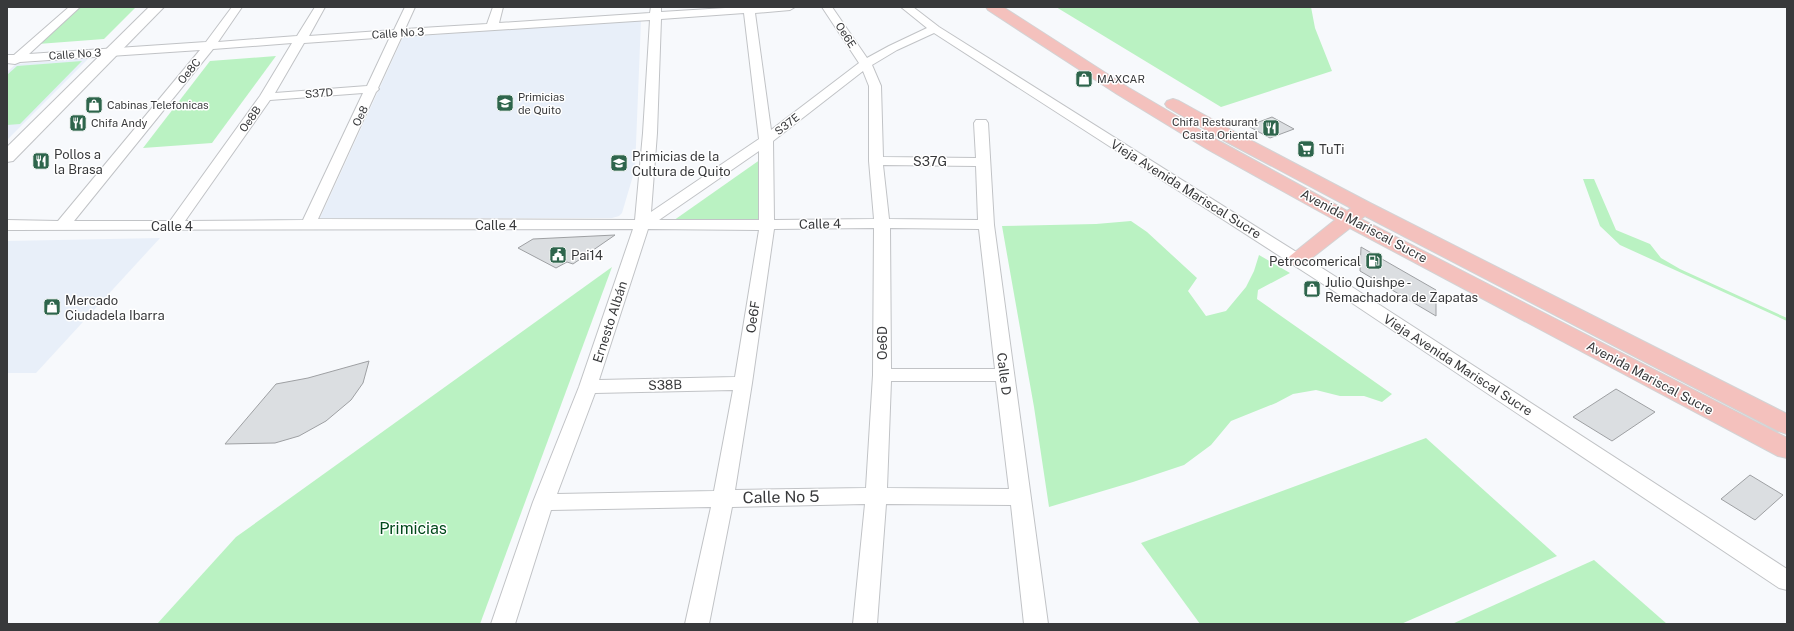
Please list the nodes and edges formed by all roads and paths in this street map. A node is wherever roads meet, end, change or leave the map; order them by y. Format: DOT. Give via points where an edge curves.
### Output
graph roads {
  1 [pos="74,7"];
  2 [pos="157,7"];
  3 [pos="238,7"];
  4 [pos="320,7"];
  5 [pos="410,7"];
  6 [pos="498,7"];
  7 [pos="790,7"];
  8 [pos="827,7"];
  9 [pos="906,7"];
  10 [pos="993,7"];
  11 [pos="1020,7"];
  12 [pos="749,8"];
  13 [pos="656,11"];
  14 [pos="492,26"];
  15 [pos="935,29"];
  16 [pos="397,33"];
  17 [pos="300,40"];
  18 [pos="210,45"];
  19 [pos="113,51"];
  20 [pos="12,59"];
  21 [pos="865,64"];
  22 [pos="7,67"];
  23 [pos="373,88"];
  24 [pos="266,97"];
  25 [pos="981,123"];
  26 [pos="766,140"];
  27 [pos="7,157"];
  28 [pos="876,161"];
  29 [pos="983,162"];
  30 [pos="1356,213"];
  31 [pos="882,223"];
  32 [pos="308,224"];
  33 [pos="642,225"];
  34 [pos="767,225"];
  35 [pos="986,225"];
  36 [pos="7,226"];
  37 [pos="62,226"];
  38 [pos="174,226"];
  39 [pos="1297,260"];
  40 [pos="1588,323"];
  41 [pos="1569,335"];
  42 [pos="882,375"];
  43 [pos="1004,375"];
  44 [pos="743,383"];
  45 [pos="588,387"];
  46 [pos="1787,425"];
  47 [pos="1787,449"];
  48 [pos="876,496"];
  49 [pos="1019,496"];
  50 [pos="723,498"];
  51 [pos="543,502"];
  52 [pos="1787,581"];
  53 [pos="503,624"];
  54 [pos="698,624"];
  55 [pos="865,624"];
  56 [pos="1036,624"];
  1 -- 20 [label="street"];
  2 -- 19 [label="street"];
  3 -- 18 [label="street, Oe8C"];
  4 -- 17 [label="street, Oe8B"];
  5 -- 16 [label="street, Oe8"];
  6 -- 14 [label="street"];
  7 -- 12 [label="street, Calle No 3"];
  8 -- 21 [label="street, Oe6E"];
  9 -- 15 [label="street, Vieja Avenida Mariscal Sucre"];
  10 -- 30 [label="main road, Avenida Mariscal Sucre" via="1123,91 1213,145"];
  11 -- 30 [label="main road, Avenida Mariscal Sucre" via="1151,91"];
  12 -- 13 [label="street, Calle No 3"];
  12 -- 26 [label="street, Oe6F"];
  13 -- 14 [label="street, Calle No 3"];
  13 -- 33 [label="street, Ernesto Albán"];
  14 -- 16 [label="street, Calle No 3"];
  15 -- 21 [label="street, S37E"];
  15 -- 39 [label="street, Vieja Avenida Mariscal Sucre"];
  16 -- 17 [label="street, Calle No 3"];
  16 -- 23 [label="street, Oe8"];
  17 -- 18 [label="street, Calle No 3"];
  17 -- 24 [label="street, Oe8B"];
  18 -- 19 [label="street, Calle No 3"];
  18 -- 37 [label="street, Oe8C"];
  19 -- 20 [label="street, Calle No 3"];
  19 -- 27 [label="street"];
  20 -- 22 [label="street"];
  21 -- 26 [label="street, S37E"];
  21 -- 28 [label="street, Oe6D" via="875,86"];
  23 -- 24 [label="street, S37D"];
  23 -- 32 [label="street, Oe8"];
  24 -- 38 [label="street, Oe8B"];
  25 -- 29 [label="street, Calle D"];
  26 -- 33 [label="street, S37E"];
  26 -- 34 [label="street, Oe6F"];
  28 -- 29 [label="street, S37G"];
  28 -- 31 [label="street, Oe6D"];
  29 -- 35 [label="street, Calle D"];
  30 -- 39 [label="main road"];
  30 -- 40 [label="main road, Avenida Mariscal Sucre"];
  30 -- 41 [label="main road, Avenida Mariscal Sucre"];
  31 -- 34 [label="street, Calle 4"];
  31 -- 35 [label="street, Calle 4"];
  31 -- 42 [label="street, Oe6D"];
  32 -- 33 [label="street, Calle 4"];
  32 -- 38 [label="street, Calle 4"];
  33 -- 34 [label="street, Calle 4"];
  33 -- 45 [label="street, Ernesto Albán"];
  34 -- 44 [label="street, Oe6F"];
  35 -- 43 [label="street, Calle D"];
  36 -- 37 [label="street, Calle 4"];
  37 -- 38 [label="street, Calle 4"];
  39 -- 52 [label="street, Vieja Avenida Mariscal Sucre"];
  40 -- 41 [label="main road"];
  40 -- 46 [label="main road, Avenida Mariscal Sucre"];
  41 -- 47 [label="main road, Avenida Mariscal Sucre"];
  42 -- 43 [label="street"];
  42 -- 48 [label="street, Oe6D"];
  43 -- 49 [label="street, Calle D"];
  44 -- 45 [label="street, S38B"];
  44 -- 50 [label="street, Oe6F"];
  45 -- 51 [label="street, Ernesto Albán"];
  48 -- 49 [label="street, Calle No 5"];
  48 -- 50 [label="street, Calle No 5"];
  48 -- 55 [label="street, Oe6D"];
  49 -- 56 [label="street, Calle D"];
  50 -- 51 [label="street, Calle No 5"];
  50 -- 54 [label="street, Oe6F"];
  51 -- 53 [label="street, Ernesto Albán"];
}
